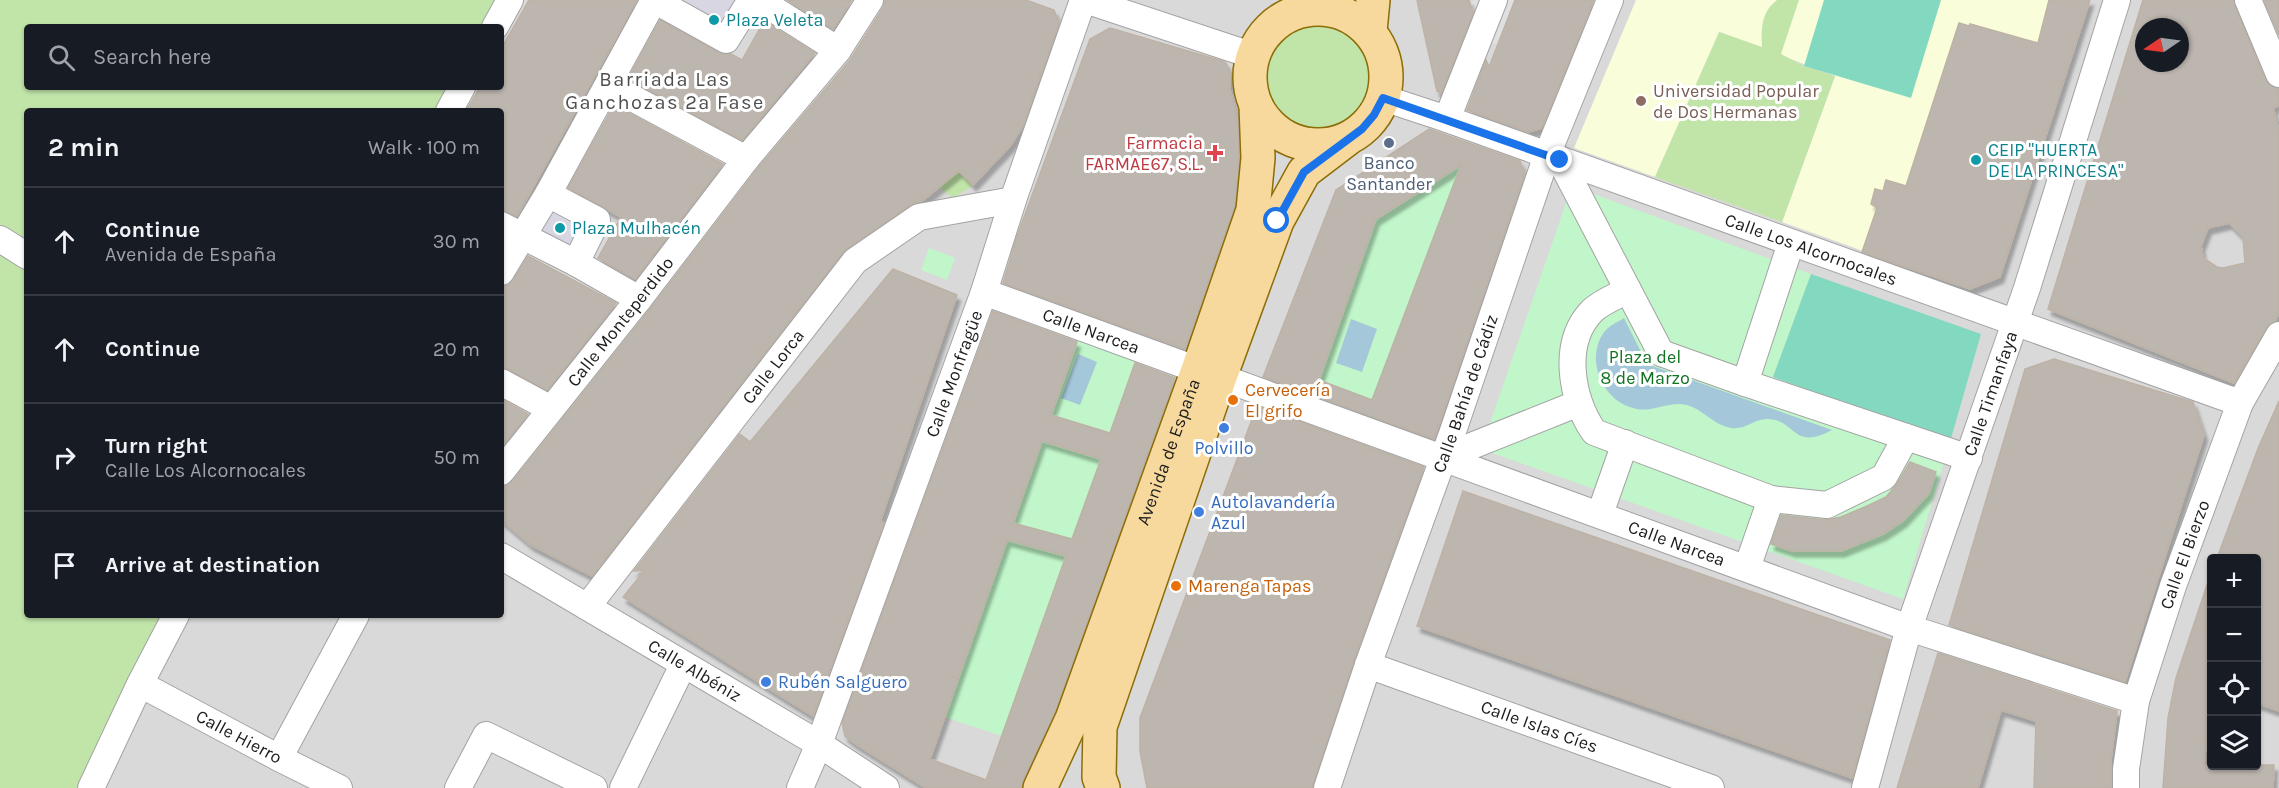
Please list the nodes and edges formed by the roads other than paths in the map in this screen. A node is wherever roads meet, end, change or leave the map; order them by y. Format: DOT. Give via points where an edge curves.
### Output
graph roads {
  1 [pos="510,0"];
  2 [pos="654,0"];
  3 [pos="751,0"];
  4 [pos="759,0"];
  5 [pos="870,0"];
  6 [pos="1084,0"];
  7 [pos="1494,0"];
  8 [pos="1610,0"];
  9 [pos="2117,0"];
  10 [pos="2248,0"];
  11 [pos="1318,4"];
  12 [pos="1371,16"];
  13 [pos="497,24"];
  14 [pos="838,50"];
  15 [pos="1251,55"];
  16 [pos="2279,74"];
  17 [pos="608,85"];
  18 [pos="460,90"];
  19 [pos="1383,98"];
  20 [pos="1256,106"];
  21 [pos="451,108"];
  22 [pos="1447,119"];
  23 [pos="1346,140"];
  24 [pos="1554,157"];
  25 [pos="746,159"];
  26 [pos="548,194"];
  27 [pos="1013,200"];
  28 [pos="511,230"];
  29 [pos="0,239"];
  30 [pos="1791,243"];
  31 [pos="24,254"];
  32 [pos="504,259"];
  33 [pos="576,263"];
  34 [pos="1628,290"];
  35 [pos="984,292"];
  36 [pos="639,299"];
  37 [pos="2016,324"];
  38 [pos="2279,335"];
  39 [pos="1209,373"];
  40 [pos="1744,383"];
  41 [pos="504,384"];
  42 [pos="1579,403"];
  43 [pos="2240,403"];
  44 [pos="551,409"];
  45 [pos="1906,437"];
  46 [pos="1625,443"];
  47 [pos="1444,457"];
  48 [pos="1969,458"];
  49 [pos="504,468"];
  50 [pos="1771,499"];
  51 [pos="1600,514"];
  52 [pos="504,558"];
  53 [pos="1747,568"];
  54 [pos="586,607"];
  55 [pos="174,618"];
  56 [pos="354,618"];
  57 [pos="1909,628"];
  58 [pos="683,665"];
  59 [pos="1368,665"];
  60 [pos="140,684"];
  61 [pos="2136,701"];
  62 [pos="819,744"];
  63 [pos="279,758"];
  64 [pos="92,788"];
  65 [pos="339,788"];
  66 [pos="458,788"];
  67 [pos="594,788"];
  68 [pos="623,788"];
  69 [pos="800,788"];
  70 [pos="886,788"];
  71 [pos="1040,788"];
  72 [pos="1103,788"];
  73 [pos="1327,788"];
  74 [pos="1711,788"];
  75 [pos="1865,788"];
  76 [pos="2126,788"];
  1 -- 13 [label="street"];
  2 -- 3 [label="street" via="726,40"];
  2 -- 17 [label="street"];
  4 -- 14 [label="street"];
  5 -- 14 [label="street, Calle Monteperdido"];
  6 -- 15 [label="street"];
  6 -- 27 [label="street, Calle Monfragüe"];
  7 -- 22 [label="street"];
  8 -- 24 [label="street, Calle Bahía de Cádiz"];
  9 -- 37 [label="street, Calle Timanfaya"];
  10 -- 16 [label="street"];
  11 -- 12 [label="main road" via="1346,14"];
  11 -- 15 [label="main road" via="1287,15 1264,34"];
  12 -- 19 [label="main road" via="1386,75"];
  14 -- 25 [label="street, Calle Monteperdido"];
  15 -- 20 [label="main road" via="1249,84"];
  17 -- 25 [label="street"];
  17 -- 26 [label="street"];
  18 -- 21 [label="street"];
  19 -- 22 [label="street, Calle Los Alcornocales"];
  19 -- 23 [label="main road" via="1362,129"];
  20 -- 23 [label="main road" via="1285,137 1305,144 1326,145"];
  20 -- 39 [label="main road, Avenida de España" via="1258,158 1252,210"];
  22 -- 24 [label="street, Calle Los Alcornocales"];
  23 -- 39 [label="main road, Avenida de España" via="1304,172 1282,211"];
  24 -- 30 [label="street, Calle Los Alcornocales"];
  24 -- 34 [label="street"];
  24 -- 47 [label="street, Calle Bahía de Cádiz"];
  25 -- 36 [label="street, Calle Monteperdido"];
  26 -- 28 [label="street"];
  26 -- 33 [label="street" via="597,220"];
  27 -- 35 [label="street, Calle Monfragüe"];
  27 -- 54 [label="street, Calle Lorca" via="919,217 855,261"];
  28 -- 32 [label="street"];
  28 -- 33 [label="street"];
  29 -- 31 [label="street"];
  30 -- 37 [label="street, Calle Los Alcornocales"];
  30 -- 40 [label="street"];
  33 -- 36 [label="street"];
  34 -- 40 [label="street" via="1661,353"];
  34 -- 42 [label="street" via="1594,309 1582,323 1574,345 1573,364"];
  35 -- 39 [label="street, Calle Narcea"];
  35 -- 62 [label="street, Calle Monfragüe"];
  36 -- 44 [label="street, Calle Monteperdido"];
  37 -- 43 [label="street, Calle Los Alcornocales"];
  37 -- 48 [label="street, Calle Timanfaya"];
  38 -- 43 [label="street, Calle El Bierzo"];
  39 -- 47 [label="street, Calle Narcea"];
  39 -- 71 [label="main road, Avenida de España" via="1072,719"];
  39 -- 72 [label="main road, Avenida de España" via="1100,726 1099,777"];
  40 -- 45 [label="street"];
  41 -- 44 [label="street"];
  42 -- 46 [label="street" via="1594,432"];
  42 -- 47 [label="street"];
  43 -- 61 [label="street, Calle El Bierzo"];
  44 -- 49 [label="street, Calle Monteperdido"];
  45 -- 48 [label="street"];
  45 -- 50 [label="street" via="1884,477 1827,505"];
  46 -- 50 [label="street"];
  46 -- 51 [label="street"];
  47 -- 51 [label="street, Calle Narcea"];
  47 -- 59 [label="street, Calle Bahía de Cádiz"];
  48 -- 57 [label="street, Calle Timanfaya"];
  50 -- 53 [label="street"];
  51 -- 53 [label="street, Calle Narcea"];
  52 -- 54 [label="street, Calle Albéniz"];
  53 -- 57 [label="street, Calle Narcea"];
  54 -- 58 [label="street, Calle Albéniz"];
  55 -- 60 [label="street"];
  56 -- 63 [label="street"];
  57 -- 61 [label="street, Calle Narcea"];
  57 -- 75 [label="street, Calle Timanfaya"];
  58 -- 62 [label="street, Calle Albéniz"];
  58 -- 68 [label="street"];
  59 -- 73 [label="street, Calle Bahía de Cádiz"];
  59 -- 74 [label="street, Calle Islas Cíes"];
  60 -- 63 [label="street, Calle Hierro"];
  60 -- 64 [label="street"];
  61 -- 76 [label="street, Calle El Bierzo"];
  62 -- 69 [label="street, Calle Monfragüe"];
  62 -- 70 [label="street, Calle Albéniz"];
  63 -- 65 [label="street, Calle Hierro"];
  66 -- 67 [label="street" via="486,735"];
}
